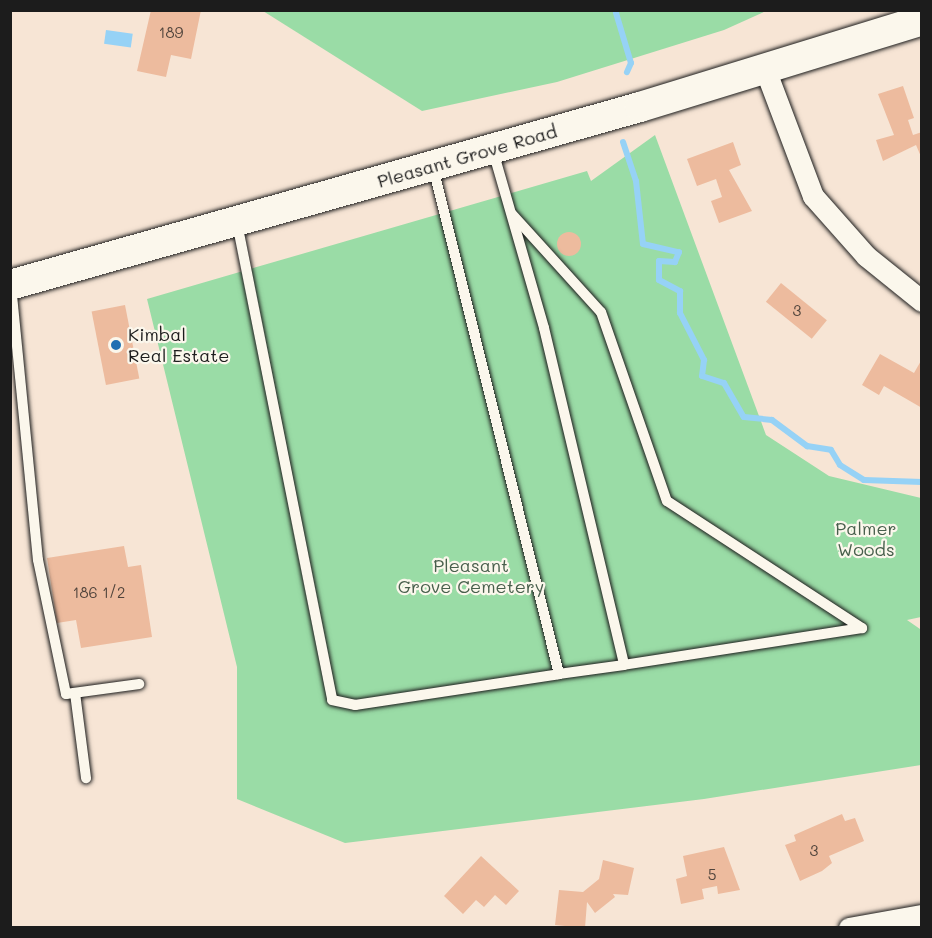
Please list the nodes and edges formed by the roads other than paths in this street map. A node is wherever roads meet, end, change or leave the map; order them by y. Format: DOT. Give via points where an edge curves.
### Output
graph roads {
  1 [pos="921,20"];
  2 [pos="765,69"];
  3 [pos="492,149"];
  4 [pos="433,166"];
  5 [pos="512,214"];
  6 [pos="237,220"];
  7 [pos="11,285"];
  8 [pos="921,301"];
  9 [pos="624,665"];
  10 [pos="559,674"];
  11 [pos="139,684"];
  12 [pos="75,693"];
  13 [pos="86,778"];
  14 [pos="921,915"];
  15 [pos="849,927"];
  1 -- 2 [label="street, Pleasant Grove Road"];
  2 -- 3 [label="street, Pleasant Grove Road"];
  2 -- 8 [label="street" via="813,196 866,256"];
  3 -- 4 [label="street, Pleasant Grove Road"];
  3 -- 5 [label="lane"];
  4 -- 6 [label="street, Pleasant Grove Road"];
  4 -- 10 [label="lane"];
  5 -- 9 [label="lane" via="544,328"];
  5 -- 9 [label="lane" via="601,312 667,501 862,628"];
  6 -- 7 [label="street, Pleasant Grove Road"];
  6 -- 10 [label="lane" via="333,700 355,705"];
  7 -- 12 [label="lane" via="38,560 66,694"];
  9 -- 10 [label="lane"];
  11 -- 12 [label="lane"];
  12 -- 13 [label="lane"];
  14 -- 15 [label="street"];
}
